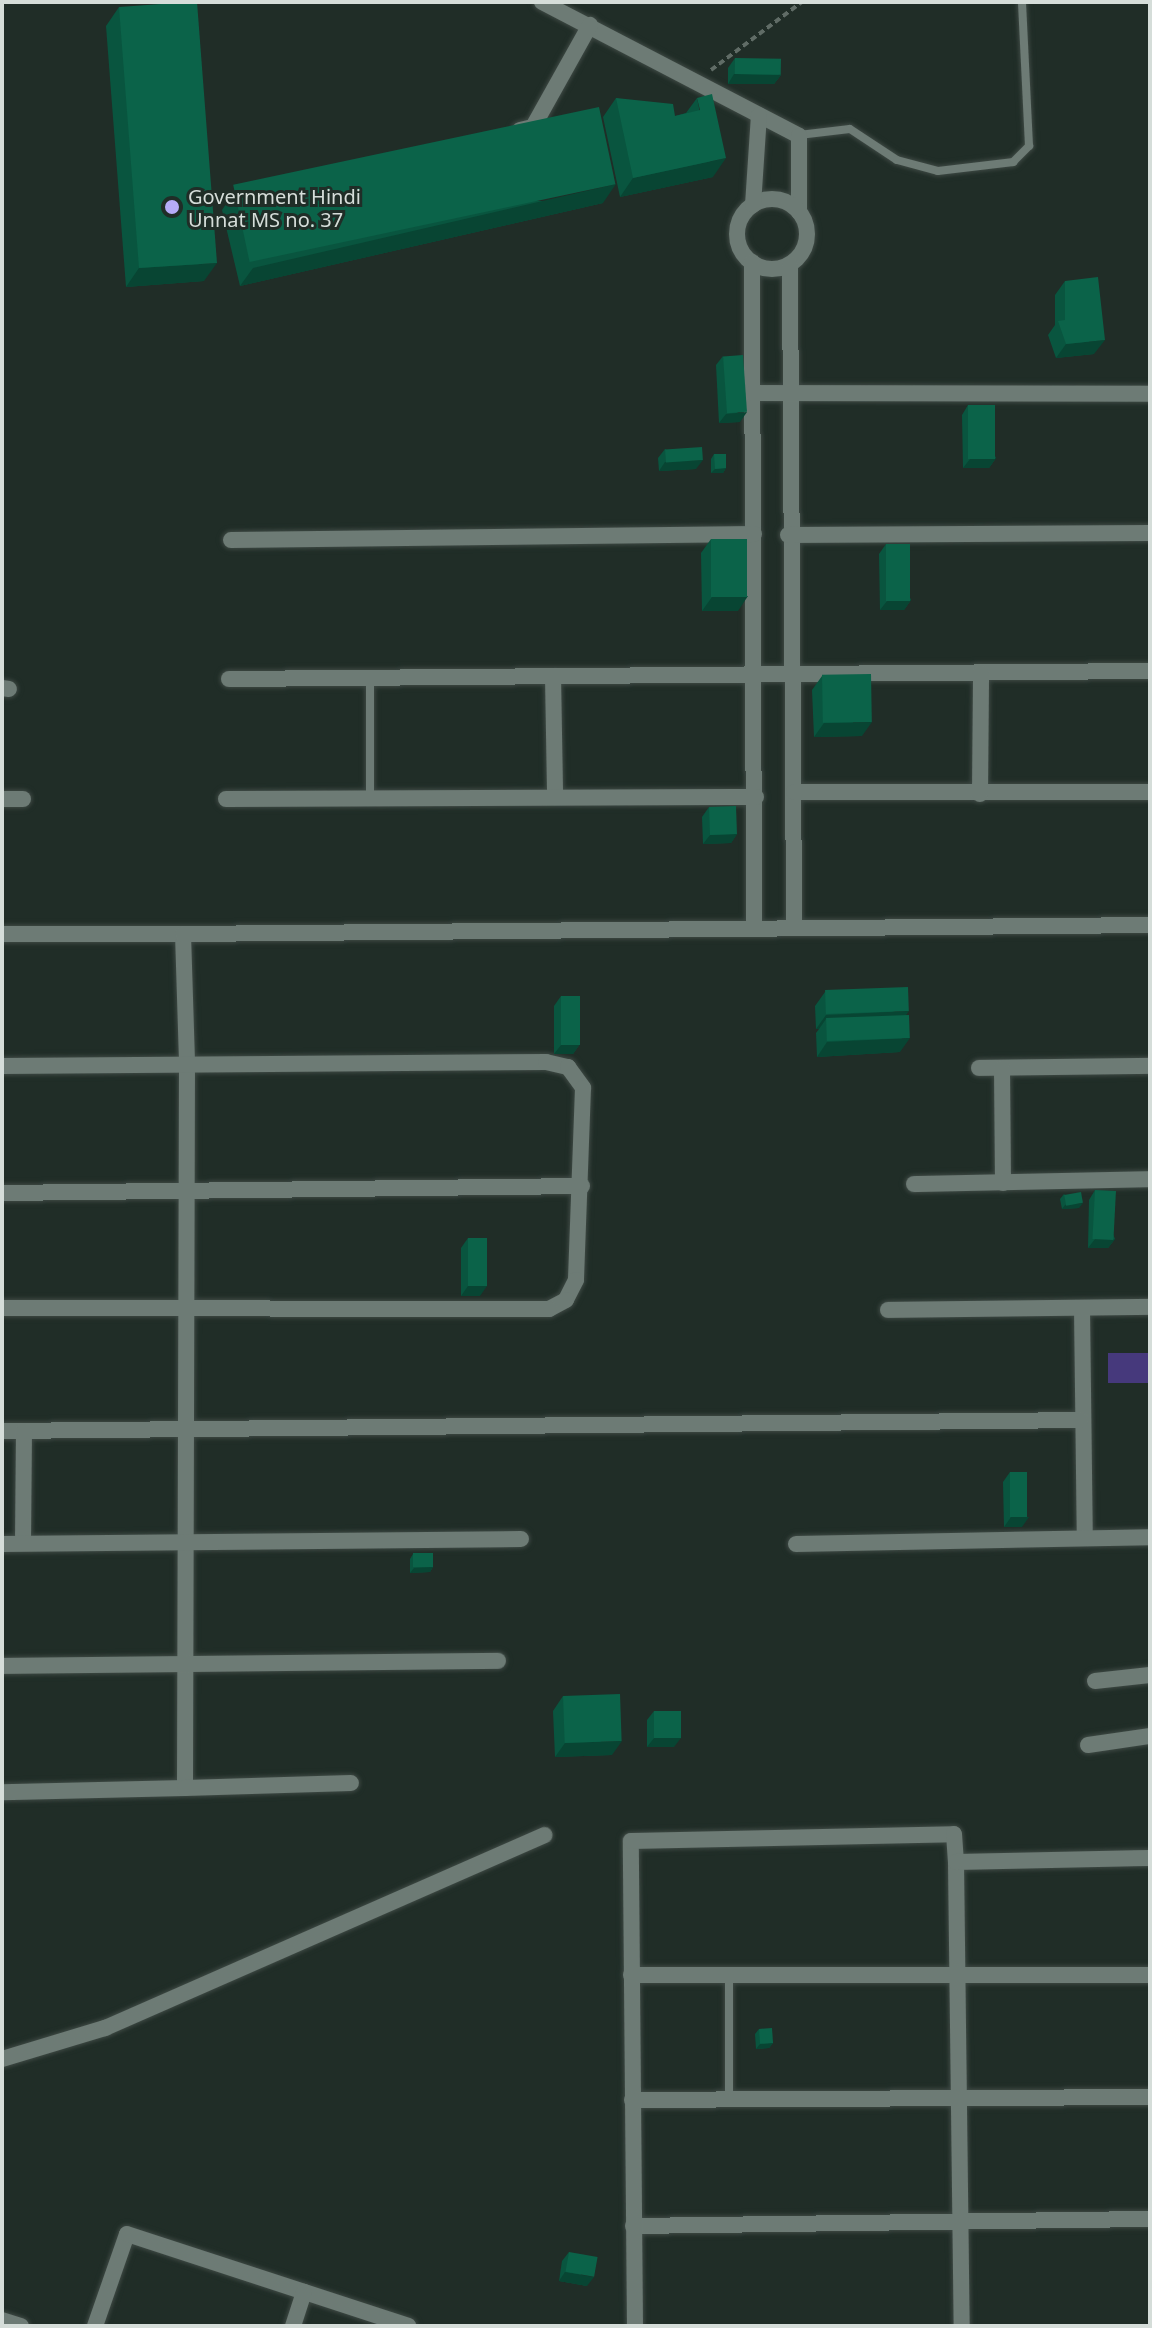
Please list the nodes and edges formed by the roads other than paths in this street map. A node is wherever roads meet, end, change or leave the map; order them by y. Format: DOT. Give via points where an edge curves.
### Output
graph roads {
  1 [pos="542,2"];
  2 [pos="1022,2"];
  3 [pos="590,25"];
  4 [pos="759,115"];
  5 [pos="503,134"];
  6 [pos="799,136"];
  7 [pos="753,205"];
  8 [pos="799,212"];
  9 [pos="752,262"];
  10 [pos="790,265"];
  11 [pos="752,393"];
  12 [pos="1150,394"];
  13 [pos="788,397"];
  14 [pos="1150,533"];
  15 [pos="754,534"];
  16 [pos="788,535"];
  17 [pos="231,540"];
  18 [pos="1150,671"];
  19 [pos="753,673"];
  20 [pos="981,673"];
  21 [pos="789,674"];
  22 [pos="553,676"];
  23 [pos="370,678"];
  24 [pos="229,679"];
  25 [pos="794,792"];
  26 [pos="1150,792"];
  27 [pos="980,794"];
  28 [pos="555,796"];
  29 [pos="756,797"];
  30 [pos="370,798"];
  31 [pos="2,799"];
  32 [pos="23,799"];
  33 [pos="226,799"];
  34 [pos="754,924"];
  35 [pos="794,925"];
  36 [pos="1150,925"];
  37 [pos="2,934"];
  38 [pos="183,934"];
  39 [pos="187,1064"];
  40 [pos="2,1066"];
  41 [pos="1150,1066"];
  42 [pos="979,1068"];
  43 [pos="1002,1068"];
  44 [pos="1150,1179"];
  45 [pos="1003,1183"];
  46 [pos="914,1184"];
  47 [pos="582,1186"];
  48 [pos="186,1191"];
  49 [pos="2,1193"];
  50 [pos="186,1307"];
  51 [pos="1150,1307"];
  52 [pos="2,1308"];
  53 [pos="1082,1308"];
  54 [pos="888,1310"];
  55 [pos="1081,1420"];
  56 [pos="186,1430"];
  57 [pos="2,1431"];
  58 [pos="24,1431"];
  59 [pos="1150,1537"];
  60 [pos="1085,1538"];
  61 [pos="521,1539"];
  62 [pos="23,1543"];
  63 [pos="2,1544"];
  64 [pos="186,1544"];
  65 [pos="796,1544"];
  66 [pos="498,1661"];
  67 [pos="2,1666"];
  68 [pos="186,1668"];
  69 [pos="1150,1675"];
  70 [pos="1095,1681"];
  71 [pos="1150,1736"];
  72 [pos="1088,1745"];
  73 [pos="351,1783"];
  74 [pos="185,1788"];
  75 [pos="2,1792"];
  76 [pos="545,1835"];
  77 [pos="1150,1858"];
  78 [pos="956,1862"];
  79 [pos="957,1974"];
  80 [pos="631,1975"];
  81 [pos="729,1975"];
  82 [pos="1150,1975"];
  83 [pos="2,2059"];
  84 [pos="959,2097"];
  85 [pos="1150,2097"];
  86 [pos="729,2099"];
  87 [pos="632,2100"];
  88 [pos="1150,2219"];
  89 [pos="960,2220"];
  90 [pos="633,2226"];
  91 [pos="304,2292"];
  92 [pos="2,2320"];
  93 [pos="21,2326"];
  94 [pos="95,2326"];
  95 [pos="293,2326"];
  96 [pos="408,2326"];
  97 [pos="635,2326"];
  98 [pos="962,2326"];
  1 -- 3 [label="street"];
  2 -- 6 [label="lane" via="1029,131 1024,156 938,171 897,160 850,129"];
  3 -- 4 [label="street"];
  3 -- 5 [label="street" via="533,127"];
  4 -- 6 [label="street"];
  4 -- 7 [label="street"];
  6 -- 8 [label="street"];
  7 -- 8 [label="street" via="782,201"];
  7 -- 9 [label="street" via="738,228"];
  8 -- 10 [label="street" via="807,240"];
  9 -- 10 [label="street" via="770,269"];
  9 -- 11 [label="street"];
  10 -- 13 [label="street"];
  11 -- 13 [label="street"];
  11 -- 15 [label="street"];
  12 -- 13 [label="street"];
  13 -- 16 [label="street"];
  14 -- 16 [label="street"];
  15 -- 17 [label="street"];
  15 -- 19 [label="street"];
  16 -- 21 [label="street"];
  18 -- 20 [label="street"];
  19 -- 21 [label="street"];
  19 -- 22 [label="street"];
  19 -- 29 [label="street"];
  20 -- 21 [label="street"];
  20 -- 27 [label="street"];
  21 -- 25 [label="street"];
  22 -- 23 [label="street"];
  22 -- 28 [label="street"];
  23 -- 24 [label="street"];
  23 -- 30 [label="lane"];
  25 -- 27 [label="street"];
  25 -- 35 [label="street"];
  26 -- 27 [label="street"];
  28 -- 29 [label="street"];
  28 -- 30 [label="street"];
  29 -- 34 [label="street"];
  30 -- 33 [label="street"];
  31 -- 32 [label="street"];
  34 -- 35 [label="street"];
  34 -- 38 [label="street"];
  35 -- 36 [label="street"];
  37 -- 38 [label="street"];
  38 -- 39 [label="street"];
  39 -- 40 [label="street"];
  39 -- 47 [label="street" via="568,1067 583,1088"];
  39 -- 48 [label="street"];
  41 -- 43 [label="street"];
  42 -- 43 [label="street"];
  43 -- 45 [label="street"];
  44 -- 45 [label="street"];
  45 -- 46 [label="street"];
  47 -- 48 [label="street"];
  47 -- 50 [label="street" via="576,1280 566,1300 549,1309"];
  48 -- 49 [label="street"];
  48 -- 50 [label="street"];
  50 -- 52 [label="street"];
  50 -- 56 [label="street"];
  51 -- 53 [label="street"];
  53 -- 54 [label="street"];
  53 -- 55 [label="street"];
  55 -- 56 [label="street"];
  55 -- 60 [label="street"];
  56 -- 58 [label="street"];
  56 -- 64 [label="street"];
  57 -- 58 [label="street"];
  58 -- 62 [label="street"];
  59 -- 60 [label="street"];
  60 -- 65 [label="street"];
  61 -- 64 [label="street"];
  62 -- 63 [label="street"];
  62 -- 64 [label="street"];
  64 -- 68 [label="street"];
  66 -- 68 [label="street"];
  67 -- 68 [label="street"];
  68 -- 74 [label="street"];
  69 -- 70 [label="street"];
  71 -- 72 [label="street"];
  73 -- 74 [label="street"];
  74 -- 75 [label="street"];
  76 -- 83 [label="street" via="105,2028"];
  77 -- 78 [label="street"];
  78 -- 79 [label="street"];
  78 -- 80 [label="street" via="954,1834 631,1841"];
  79 -- 81 [label="street"];
  79 -- 82 [label="street"];
  79 -- 84 [label="street"];
  80 -- 81 [label="street"];
  80 -- 87 [label="street"];
  81 -- 86 [label="lane"];
  84 -- 85 [label="street"];
  84 -- 86 [label="street"];
  84 -- 89 [label="street"];
  86 -- 87 [label="street"];
  87 -- 90 [label="street"];
  88 -- 89 [label="street"];
  89 -- 90 [label="street"];
  89 -- 98 [label="street"];
  90 -- 97 [label="street"];
  91 -- 94 [label="street" via="127,2234"];
  91 -- 95 [label="street"];
  91 -- 96 [label="street"];
  92 -- 93 [label="street"];
}
